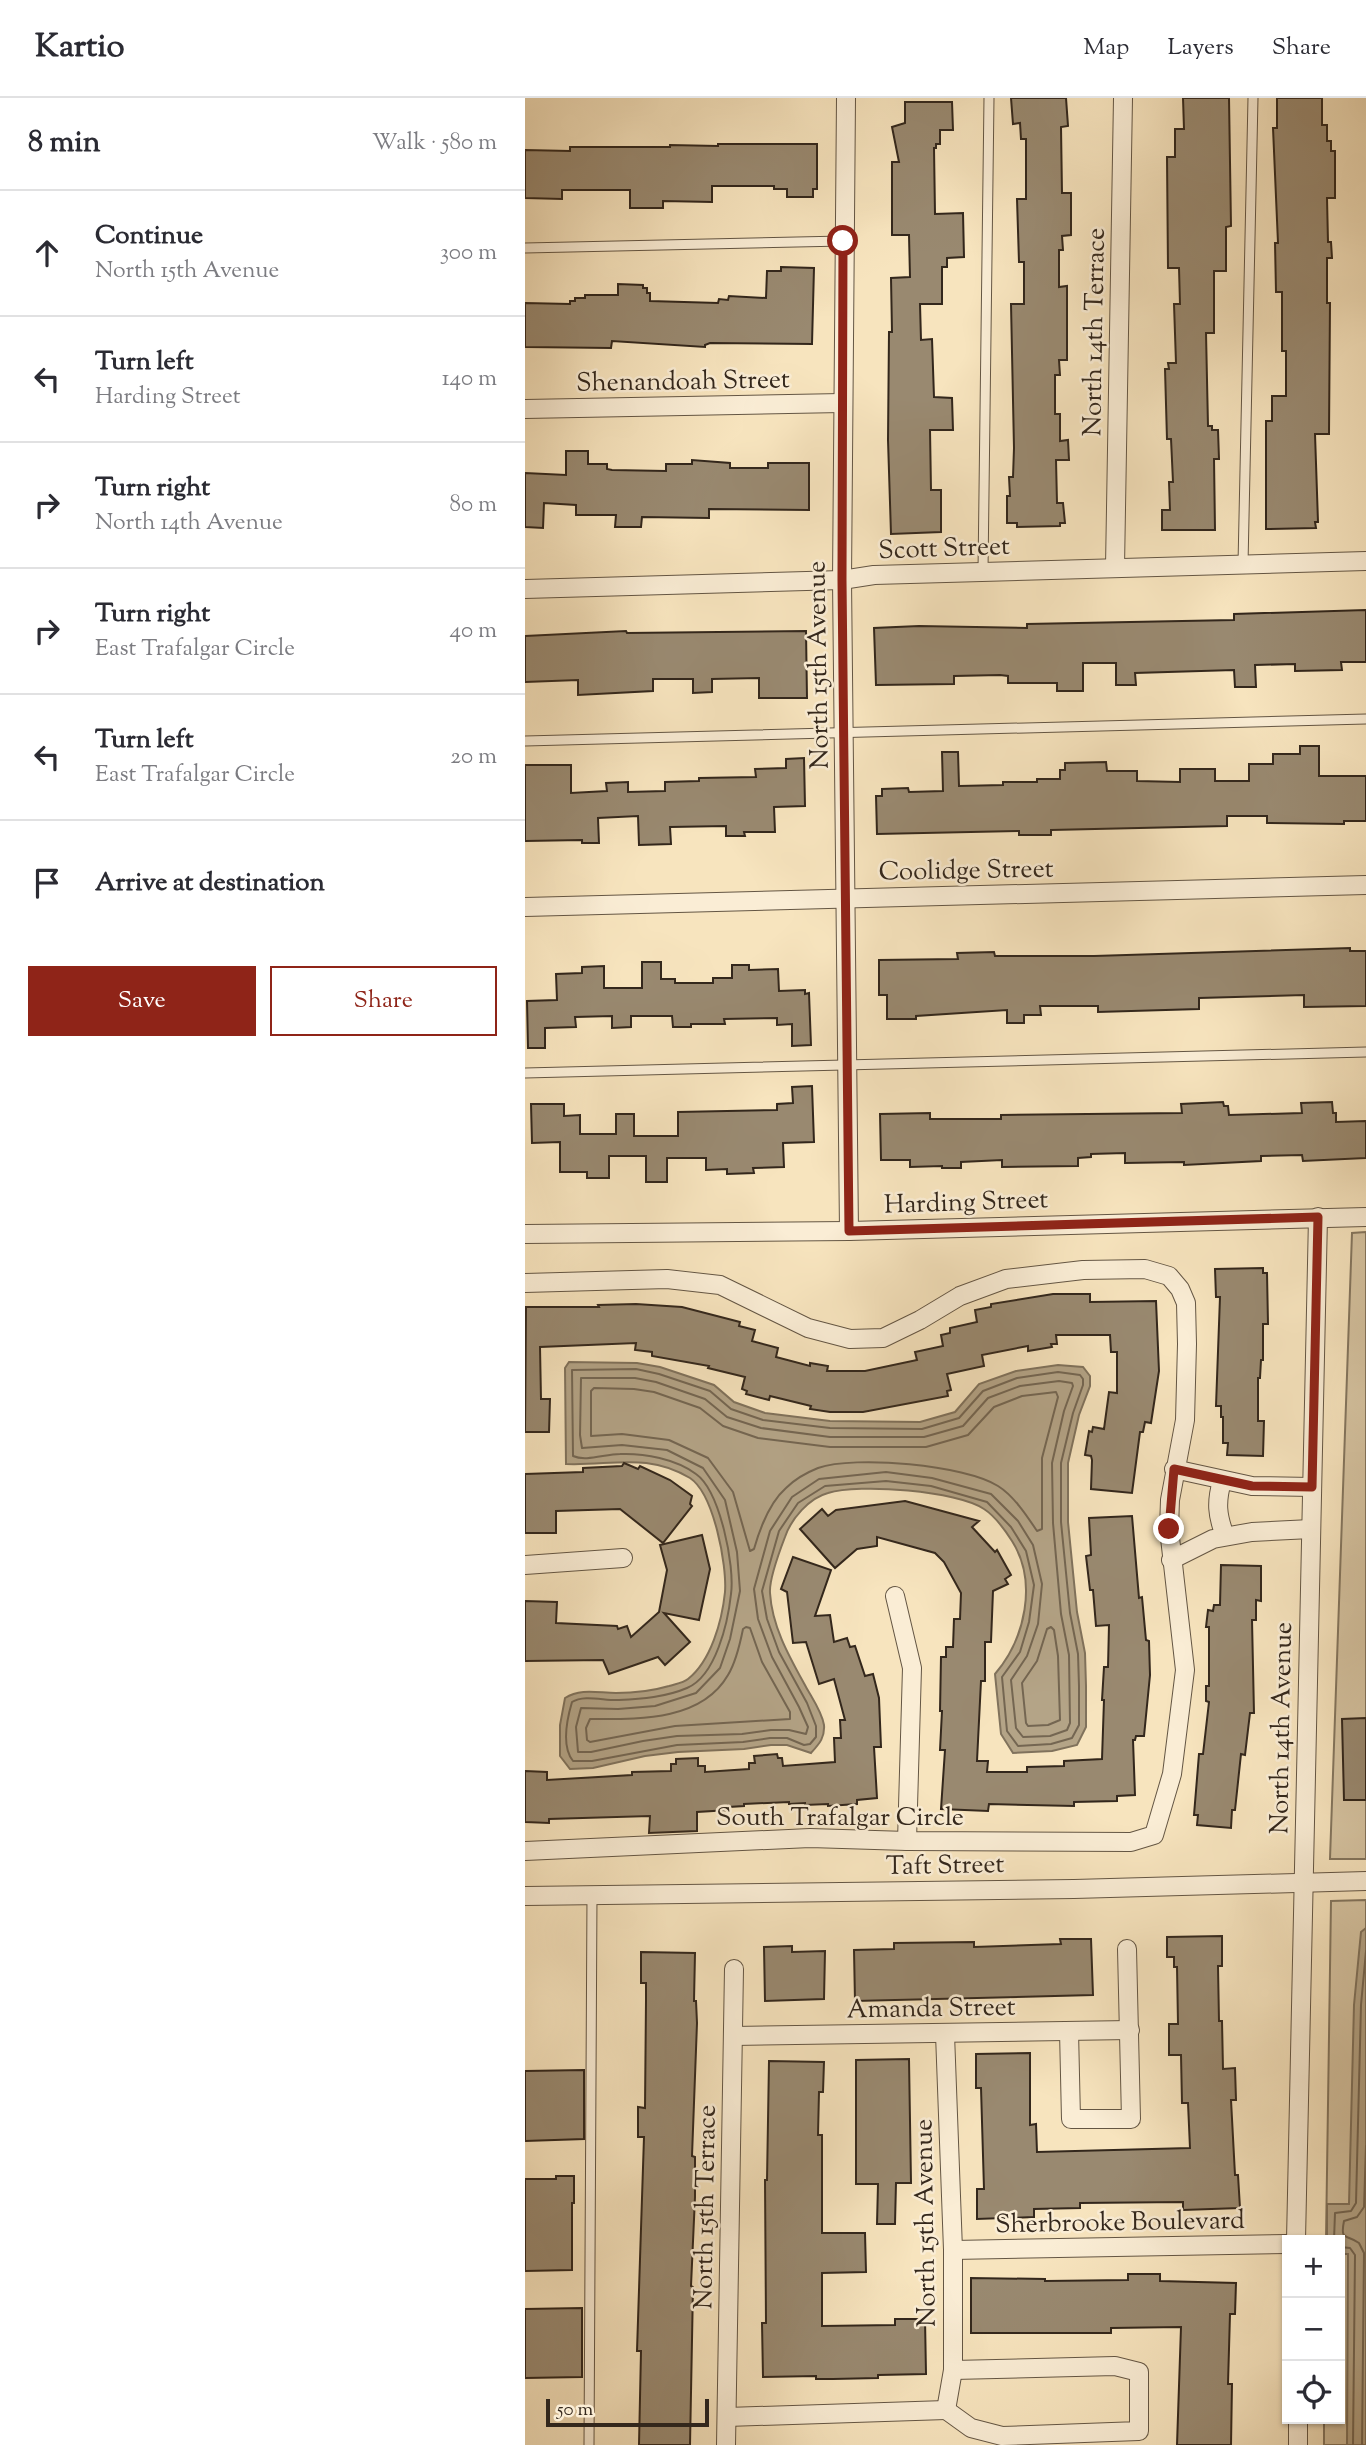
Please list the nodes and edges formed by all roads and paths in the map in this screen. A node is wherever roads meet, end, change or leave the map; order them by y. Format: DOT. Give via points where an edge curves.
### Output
graph roads {
  1 [pos="846,98"];
  2 [pos="989,98"];
  3 [pos="1123,98"];
  4 [pos="1253,98"];
  5 [pos="843,241"];
  6 [pos="525,248"];
  7 [pos="842,403"];
  8 [pos="525,409"];
  9 [pos="1366,561"];
  10 [pos="1243,564"];
  11 [pos="1115,567"];
  12 [pos="983,571"];
  13 [pos="842,580"];
  14 [pos="525,589"];
  15 [pos="1366,719"];
  16 [pos="844,733"];
  17 [pos="525,741"];
  18 [pos="1366,885"];
  19 [pos="847,898"];
  20 [pos="525,907"];
  21 [pos="1366,1052"];
  22 [pos="848,1065"];
  23 [pos="525,1073"];
  24 [pos="1318,1217"];
  25 [pos="1366,1217"];
  26 [pos="849,1231"];
  27 [pos="525,1234"];
  28 [pos="525,1283"];
  29 [pos="1174,1469"];
  30 [pos="1222,1481"];
  31 [pos="1312,1487"];
  32 [pos="1311,1529"];
  33 [pos="1225,1536"];
  34 [pos="623,1558"];
  35 [pos="1171,1560"];
  36 [pos="525,1565"];
  37 [pos="895,1596"];
  38 [pos="907,1841"];
  39 [pos="525,1851"];
  40 [pos="1366,1881"];
  41 [pos="1302,1882"];
  42 [pos="592,1895"];
  43 [pos="525,1896"];
  44 [pos="1127,1950"];
  45 [pos="734,1969"];
  46 [pos="1130,2030"];
  47 [pos="1069,2031"];
  48 [pos="945,2035"];
  49 [pos="733,2036"];
  50 [pos="1296,2235"];
  51 [pos="1282,2244"];
  52 [pos="953,2250"];
  53 [pos="953,2370"];
  54 [pos="946,2410"];
  55 [pos="727,2417"];
  56 [pos="1298,2424"];
  57 [pos="589,2445"];
  58 [pos="726,2445"];
  59 [pos="1298,2445"];
  1 -- 5 [label="street, North 15th Avenue"];
  2 -- 12 [label="lane"];
  3 -- 11 [label="street, North 14th Terrace"];
  4 -- 10 [label="lane"];
  5 -- 6 [label="lane"];
  5 -- 7 [label="street, North 15th Avenue"];
  7 -- 8 [label="street, Shenandoah Street"];
  7 -- 13 [label="street, North 15th Avenue"];
  9 -- 10 [label="street, Scott Street"];
  10 -- 11 [label="street, Scott Street"];
  11 -- 12 [label="street, Scott Street"];
  12 -- 13 [label="street, Scott Street"];
  13 -- 14 [label="street, Scott Street"];
  13 -- 16 [label="street, North 15th Avenue"];
  15 -- 16 [label="lane"];
  16 -- 17 [label="lane"];
  16 -- 19 [label="street, North 15th Avenue"];
  18 -- 19 [label="street, Coolidge Street"];
  19 -- 20 [label="street, Coolidge Street"];
  19 -- 22 [label="street, North 15th Avenue"];
  21 -- 22 [label="lane"];
  22 -- 23 [label="lane"];
  22 -- 26 [label="street, North 15th Avenue"];
  24 -- 25 [label="street, Harding Street"];
  24 -- 26 [label="street, Harding Street"];
  24 -- 31 [label="street, North 14th Avenue"];
  26 -- 27 [label="street, Harding Street"];
  28 -- 29 [label="street" via="667,1279 720,1285 808,1328 850,1339 883,1338 960,1296 1006,1279 1145,1269 1169,1276 1186,1303 1185,1420"];
  29 -- 30 [label="street"];
  29 -- 35 [label="street"];
  30 -- 31 [label="street"];
  30 -- 33 [label="street" via="1217,1512"];
  31 -- 32 [label="street, North 14th Avenue"];
  32 -- 33 [label="street"];
  32 -- 41 [label="street, North 14th Avenue"];
  33 -- 35 [label="street"];
  34 -- 36 [label="street"];
  35 -- 38 [label="street, South Trafalgar Circle" via="1185,1670 1172,1774 1154,1835 1131,1842"];
  37 -- 38 [label="street" via="912,1668"];
  38 -- 39 [label="street, South Trafalgar Circle" via="810,1838"];
  40 -- 41 [label="street, Taft Street"];
  41 -- 42 [label="street, Taft Street"];
  41 -- 50 [label="street, North 14th Avenue"];
  42 -- 43 [label="street, Taft Street"];
  42 -- 57 [label="lane"];
  44 -- 46 [label="street"];
  45 -- 49 [label="street, North 15th Terrace"];
  46 -- 47 [label="street, Amanda Street"];
  46 -- 47 [label="street" via="1131,2119 1071,2119"];
  47 -- 48 [label="street, Amanda Street"];
  48 -- 49 [label="street, Amanda Street"];
  48 -- 52 [label="street, North 15th Avenue"];
  49 -- 55 [label="street, North 15th Terrace"];
  51 -- 52 [label="street, Sherbrooke Boulevard"];
  52 -- 53 [label="street, North 15th Avenue"];
  53 -- 54 [label="street, North 15th Avenue"];
  53 -- 54 [label="street" via="1115,2366 1139,2372 1139,2431 1002,2436 971,2428"];
  54 -- 55 [label="street"];
  55 -- 58 [label="street, North 15th Terrace"];
  56 -- 59 [label="street"];
}
